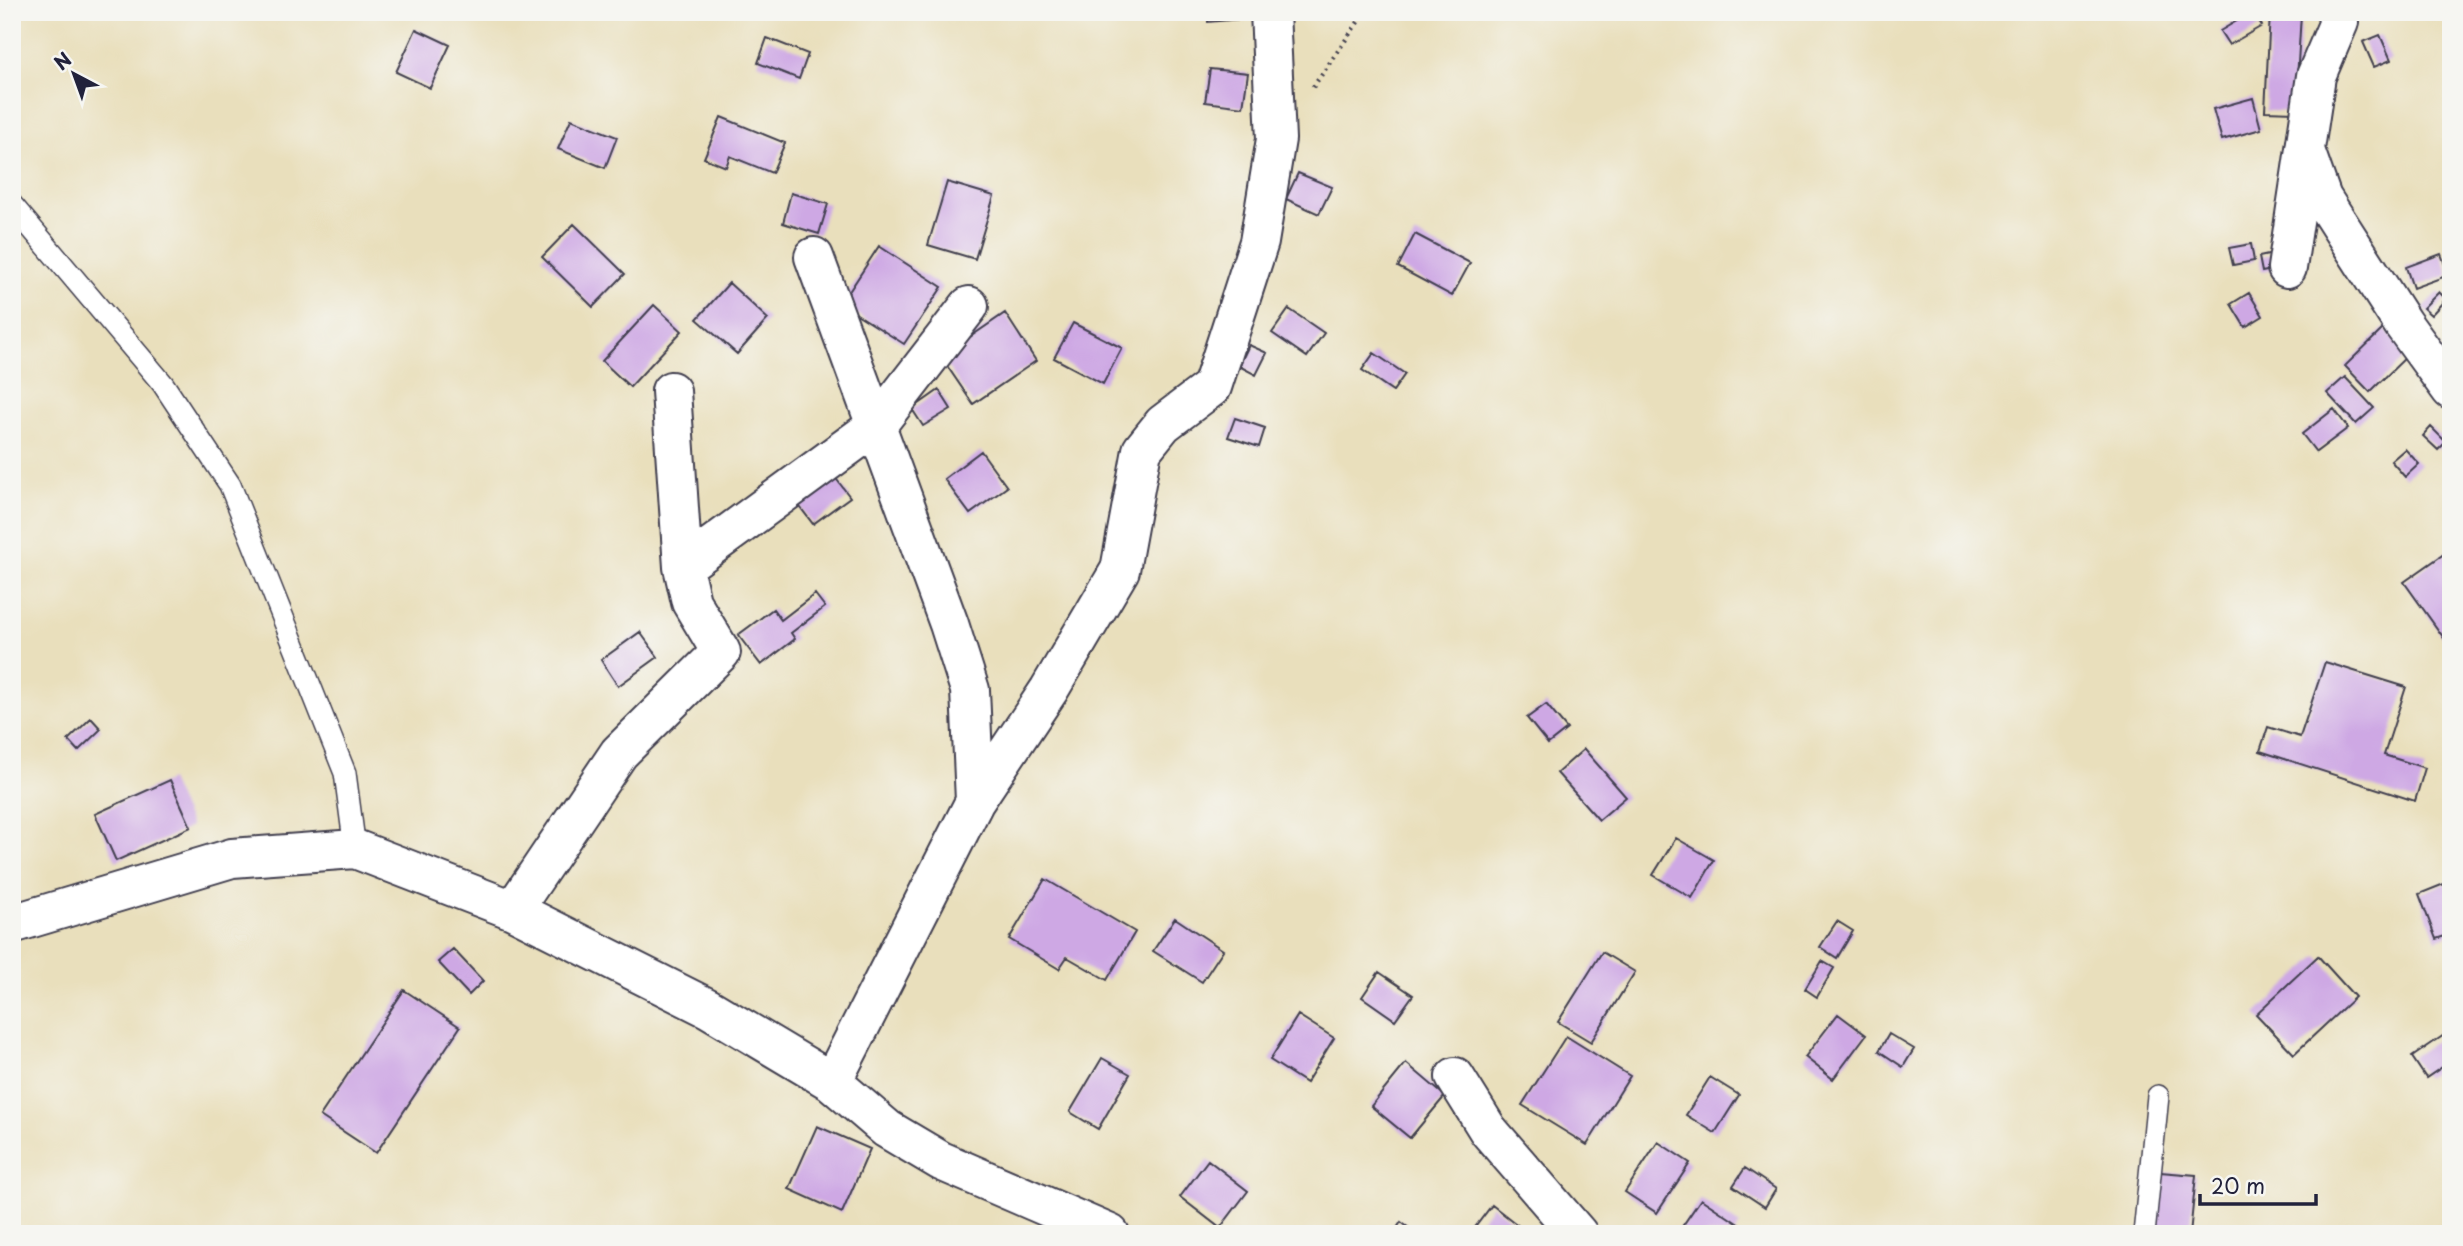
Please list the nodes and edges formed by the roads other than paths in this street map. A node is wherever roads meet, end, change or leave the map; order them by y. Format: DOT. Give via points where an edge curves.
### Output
graph roads {
  1 [pos="1270,12"];
  2 [pos="2336,12"];
  3 [pos="2305,153"];
  4 [pos="12,205"];
  5 [pos="814,257"];
  6 [pos="2287,268"];
  7 [pos="969,306"];
  8 [pos="2451,390"];
  9 [pos="671,391"];
  10 [pos="877,425"];
  11 [pos="683,567"];
  12 [pos="975,801"];
  13 [pos="355,849"];
  14 [pos="513,910"];
  15 [pos="12,924"];
  16 [pos="1455,1077"];
  17 [pos="832,1082"];
  18 [pos="2158,1096"];
  19 [pos="1110,1234"];
  20 [pos="1578,1234"];
  21 [pos="2144,1234"];
  1 -- 12 [label="street" via="1276,139 1259,242 1212,387 1163,424 1142,450 1120,570 1049,690"];
  2 -- 3 [label="street" via="2339,22 2316,76"];
  3 -- 6 [label="street"];
  3 -- 8 [label="street" via="2322,198"];
  4 -- 13 [label="lane" via="163,384 230,485 345,773"];
  5 -- 10 [label="street"];
  7 -- 10 [label="street"];
  9 -- 11 [label="street"];
  10 -- 11 [label="street"];
  10 -- 12 [label="street" via="970,690"];
  11 -- 14 [label="street" via="691,602 721,652 619,753"];
  12 -- 17 [label="street"];
  13 -- 14 [label="street"];
  13 -- 15 [label="street" via="232,858"];
  14 -- 17 [label="street" via="708,1008"];
  16 -- 20 [label="street" via="1488,1130"];
  17 -- 19 [label="street" via="887,1129 941,1161"];
  18 -- 21 [label="lane"];
}
